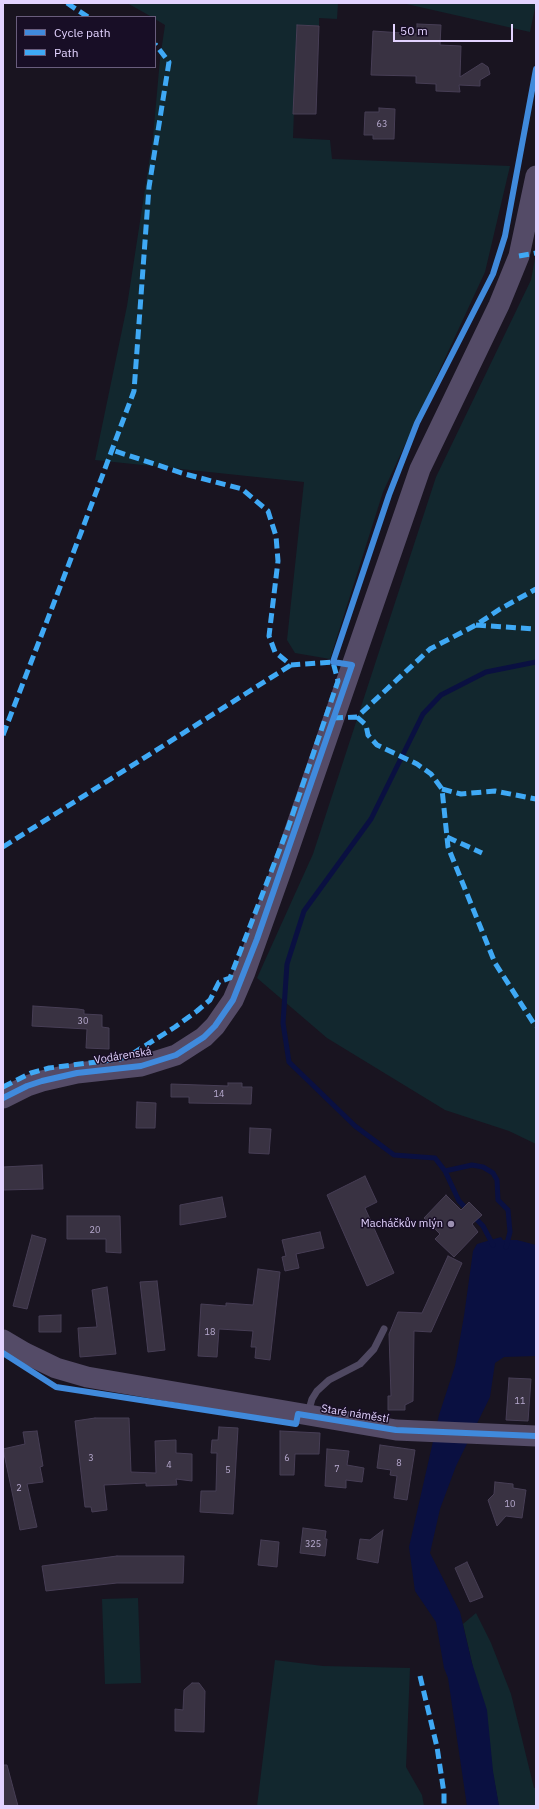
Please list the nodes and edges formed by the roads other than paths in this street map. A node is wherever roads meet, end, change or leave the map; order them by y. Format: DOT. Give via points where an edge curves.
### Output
graph roads {
  1 [pos="536,176"];
  2 [pos="3,1098"];
  3 [pos="384,1329"];
  4 [pos="3,1340"];
  5 [pos="307,1416"];
  6 [pos="536,1436"];
  1 -- 2 [label="street, Vodárenská" via="519,256 499,305 420,469 281,871 233,1000 204,1037 176,1055 141,1066 56,1077 27,1086"];
  3 -- 5 [label="lane" via="374,1349 360,1364 329,1380 317,1391 309,1405"];
  4 -- 5 [label="street, Staré náměstí" via="40,1361 70,1373"];
  5 -- 6 [label="street, Staré náměstí" via="410,1431"];
}
